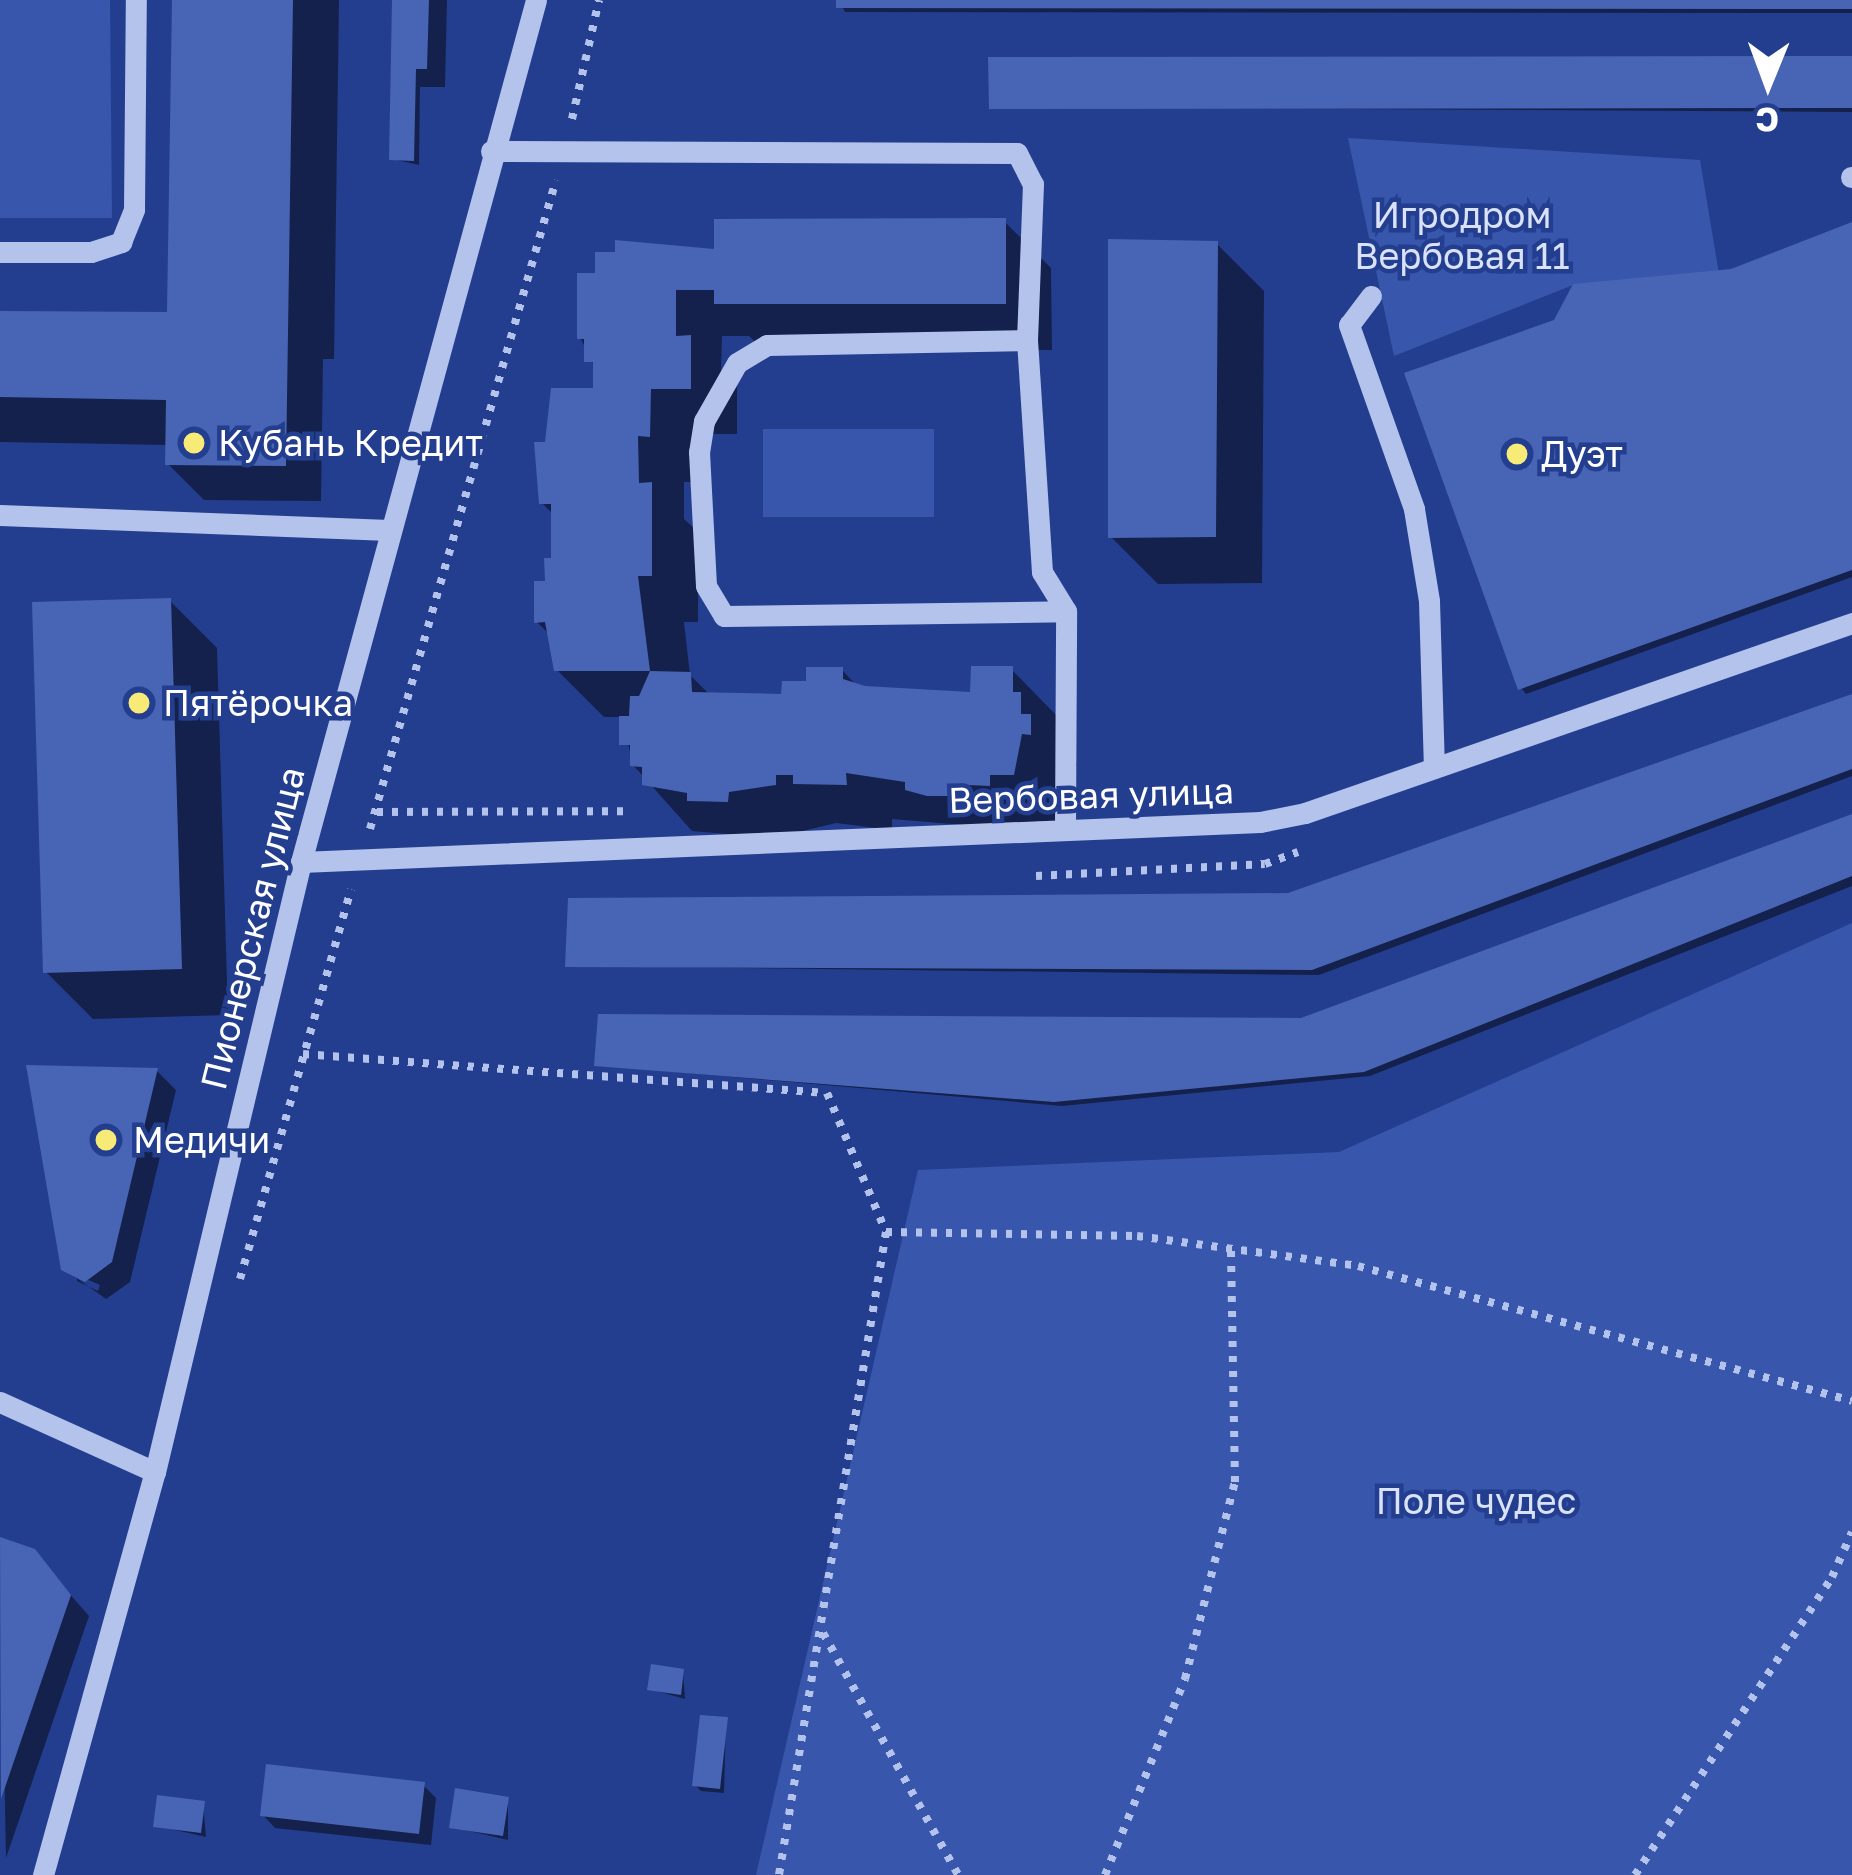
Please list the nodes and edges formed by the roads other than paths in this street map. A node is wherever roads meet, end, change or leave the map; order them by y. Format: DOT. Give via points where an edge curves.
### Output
graph roads {
  1 [pos="136,0"];
  2 [pos="536,0"];
  3 [pos="490,151"];
  4 [pos="0,252"];
  5 [pos="1372,296"];
  6 [pos="1027,340"];
  7 [pos="0,515"];
  8 [pos="389,530"];
  9 [pos="1066,611"];
  10 [pos="1852,623"];
  11 [pos="1435,767"];
  12 [pos="1065,829"];
  13 [pos="301,862"];
  14 [pos="0,1402"];
  15 [pos="155,1472"];
  16 [pos="43,1875"];
  1 -- 4 [label="street" via="134,209 121,242 91,252"];
  2 -- 3 [label="street, Пионерская улица"];
  3 -- 6 [label="street" via="1017,153 1034,184"];
  3 -- 8 [label="street, Пионерская улица"];
  5 -- 11 [label="street" via="1348,325 1414,509 1429,601"];
  6 -- 9 [label="street" via="1042,572"];
  6 -- 9 [label="street" via="767,345 745,354 700,436 706,586 724,616 741,620"];
  7 -- 8 [label="street"];
  8 -- 13 [label="street, Пионерская улица"];
  9 -- 12 [label="street"];
  10 -- 11 [label="street, Вербовая улица"];
  11 -- 12 [label="street, Вербовая улица" via="1260,822"];
  12 -- 13 [label="street, Вербовая улица"];
  13 -- 15 [label="street, Пионерская улица"];
  14 -- 15 [label="street"];
  15 -- 16 [label="street, Пионерская улица"];
}
